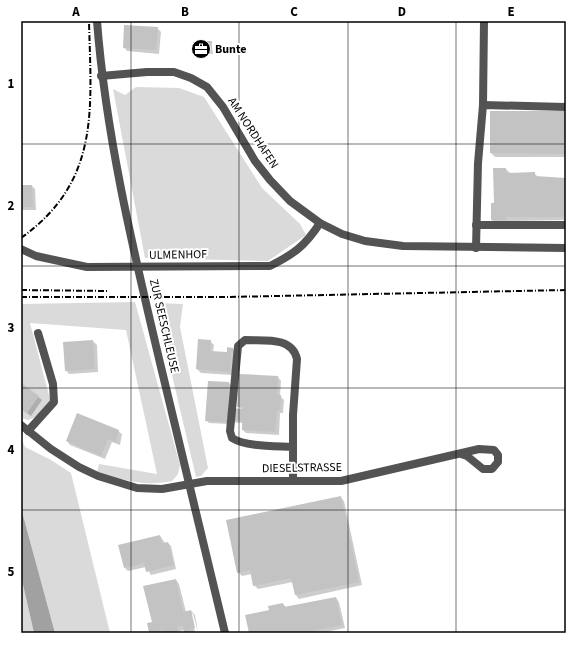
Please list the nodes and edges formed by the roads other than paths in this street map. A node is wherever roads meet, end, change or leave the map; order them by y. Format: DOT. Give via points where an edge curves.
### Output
graph roads {
  1 [pos="97,21"];
  2 [pos="484,21"];
  3 [pos="101,76"];
  4 [pos="483,105"];
  5 [pos="566,107"];
  6 [pos="320,223"];
  7 [pos="476,225"];
  8 [pos="566,225"];
  9 [pos="476,248"];
  10 [pos="566,248"];
  11 [pos="21,249"];
  12 [pos="38,333"];
  13 [pos="21,425"];
  14 [pos="28,431"];
  15 [pos="292,447"];
  16 [pos="461,454"];
  17 [pos="293,480"];
  18 [pos="188,485"];
  19 [pos="225,633"];
  1 -- 3 [label="street, ZUR SEESCHLEUSE"];
  2 -- 4 [label="street"];
  3 -- 6 [label="street, AM NORDHAFEN" via="174,72 207,87 223,107 255,161 270,180 290,201"];
  3 -- 18 [label="street, ZUR SEESCHLEUSE" via="109,132 133,247"];
  4 -- 5 [label="street"];
  4 -- 7 [label="street"];
  6 -- 9 [label="street, AM NORDHAFEN" via="342,234 365,241 403,246"];
  6 -- 11 [label="street, ULMENHOF" via="310,240 291,256 270,266 87,267 36,256"];
  7 -- 8 [label="street"];
  7 -- 9 [label="street"];
  9 -- 10 [label="street, AM NORDHAFEN"];
  12 -- 14 [label="street" via="53,384 54,402"];
  13 -- 14 [label="street, DIESELSTRASSE"];
  14 -- 18 [label="street, DIESELSTRASSE" via="79,467 112,481 137,488 162,489"];
  15 -- 15 [label="street" via="296,353 290,345 280,341 245,340 238,346 230,431 232,438 237,442"];
  15 -- 17 [label="street"];
  16 -- 17 [label="street, DIESELSTRASSE" via="341,481"];
  17 -- 18 [label="street, DIESELSTRASSE" via="208,481"];
  18 -- 19 [label="street, ZUR SEESCHLEUSE"];
}
